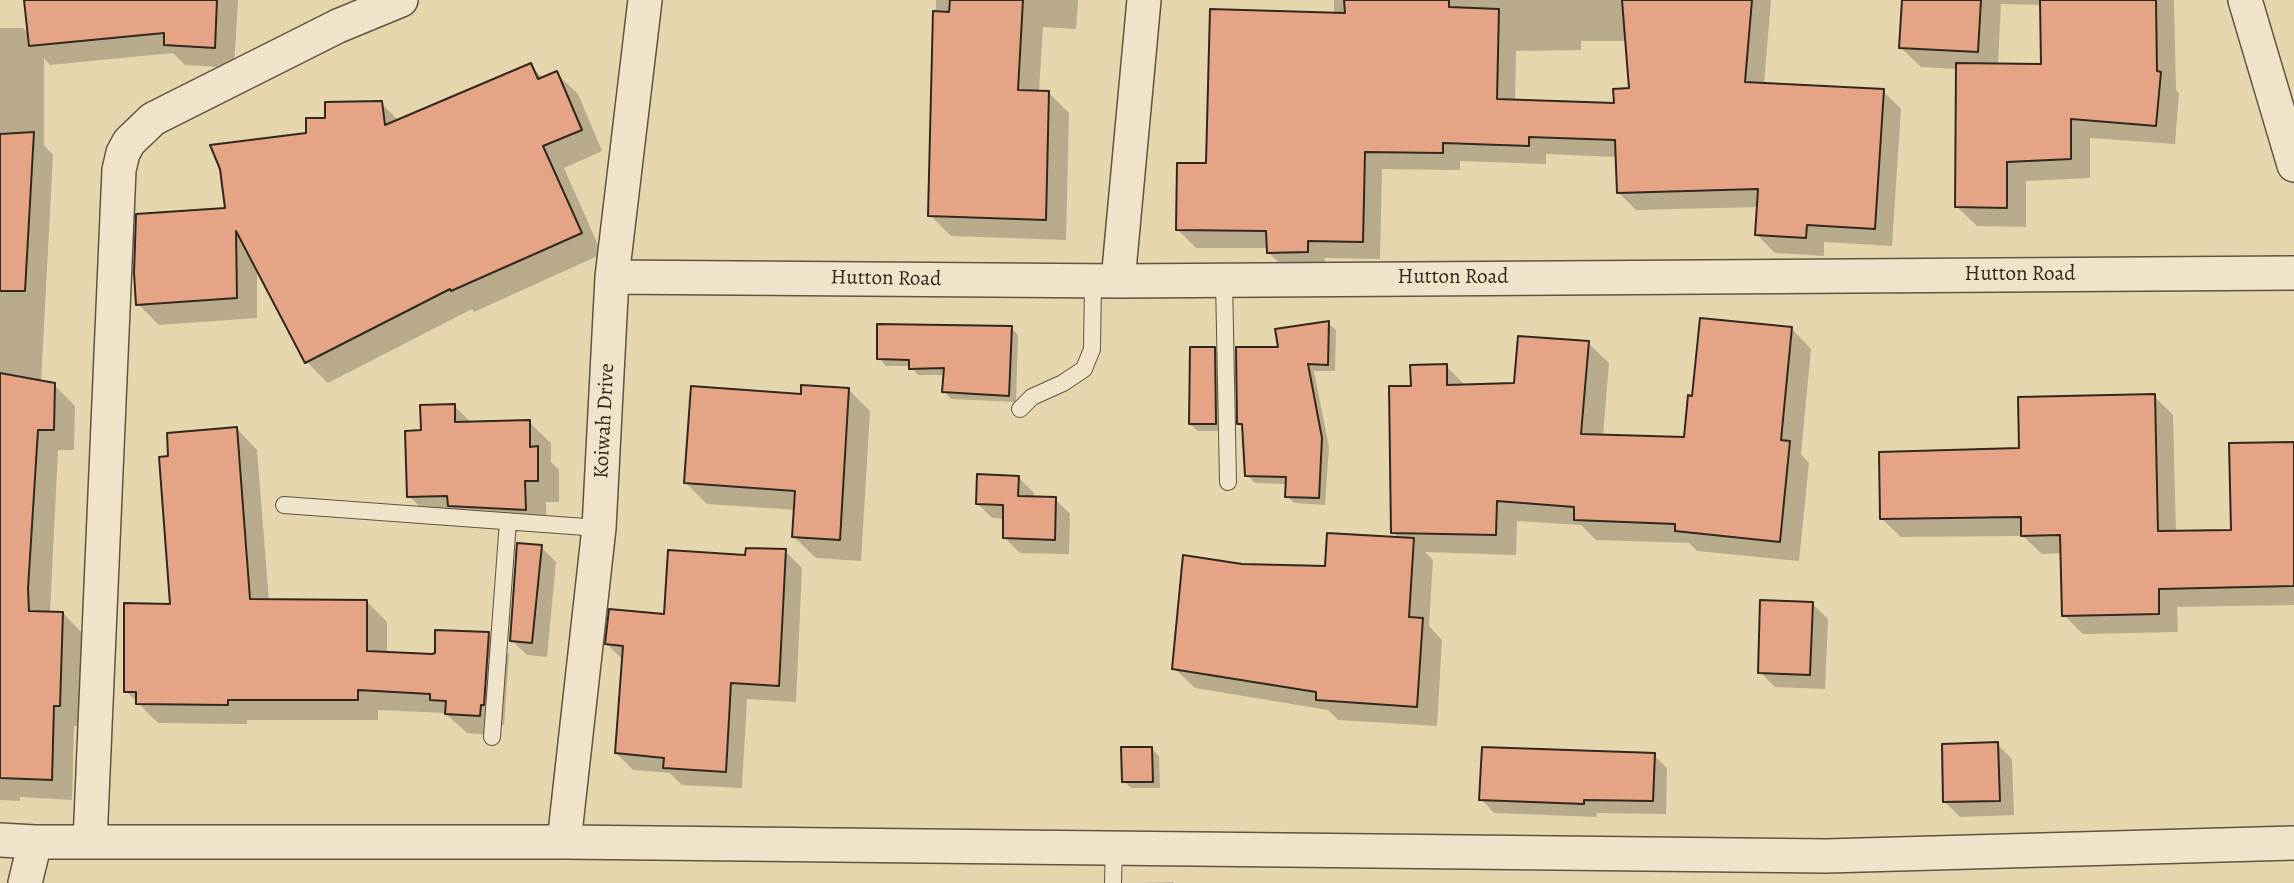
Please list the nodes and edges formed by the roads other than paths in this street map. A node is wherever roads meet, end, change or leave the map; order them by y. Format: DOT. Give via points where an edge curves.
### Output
graph roads {
  1 [pos="401,0"];
  2 [pos="645,0"];
  3 [pos="1144,0"];
  4 [pos="2245,0"];
  5 [pos="2294,165"];
  6 [pos="2294,273"];
  7 [pos="612,276"];
  8 [pos="1224,280"];
  9 [pos="1105,281"];
  10 [pos="1020,410"];
  11 [pos="1227,482"];
  12 [pos="284,505"];
  13 [pos="508,521"];
  14 [pos="599,527"];
  15 [pos="492,737"];
  16 [pos="0,840"];
  17 [pos="35,842"];
  18 [pos="90,842"];
  19 [pos="564,842"];
  20 [pos="2294,844"];
  21 [pos="1114,848"];
  22 [pos="1826,870"];
  23 [pos="25,883"];
  24 [pos="1114,883"];
  1 -- 18 [label="street" via="338,26 153,119 123,153"];
  2 -- 7 [label="street, Koiwah Drive"];
  3 -- 9 [label="street"];
  4 -- 5 [label="street"];
  6 -- 8 [label="street, Hutton Road"];
  7 -- 9 [label="street, Hutton Road"];
  7 -- 14 [label="street, Koiwah Drive"];
  8 -- 9 [label="street, Hutton Road"];
  8 -- 11 [label="lane"];
  9 -- 10 [label="lane" via="1084,369 1032,397"];
  12 -- 13 [label="lane"];
  13 -- 14 [label="lane"];
  13 -- 15 [label="lane"];
  14 -- 19 [label="street, Koiwah Drive"];
  16 -- 17 [label="street"];
  17 -- 18 [label="street"];
  17 -- 23 [label="street"];
  18 -- 19 [label="street"];
  19 -- 21 [label="street"];
  20 -- 22 [label="street"];
  21 -- 22 [label="street"];
  21 -- 24 [label="lane"];
}
